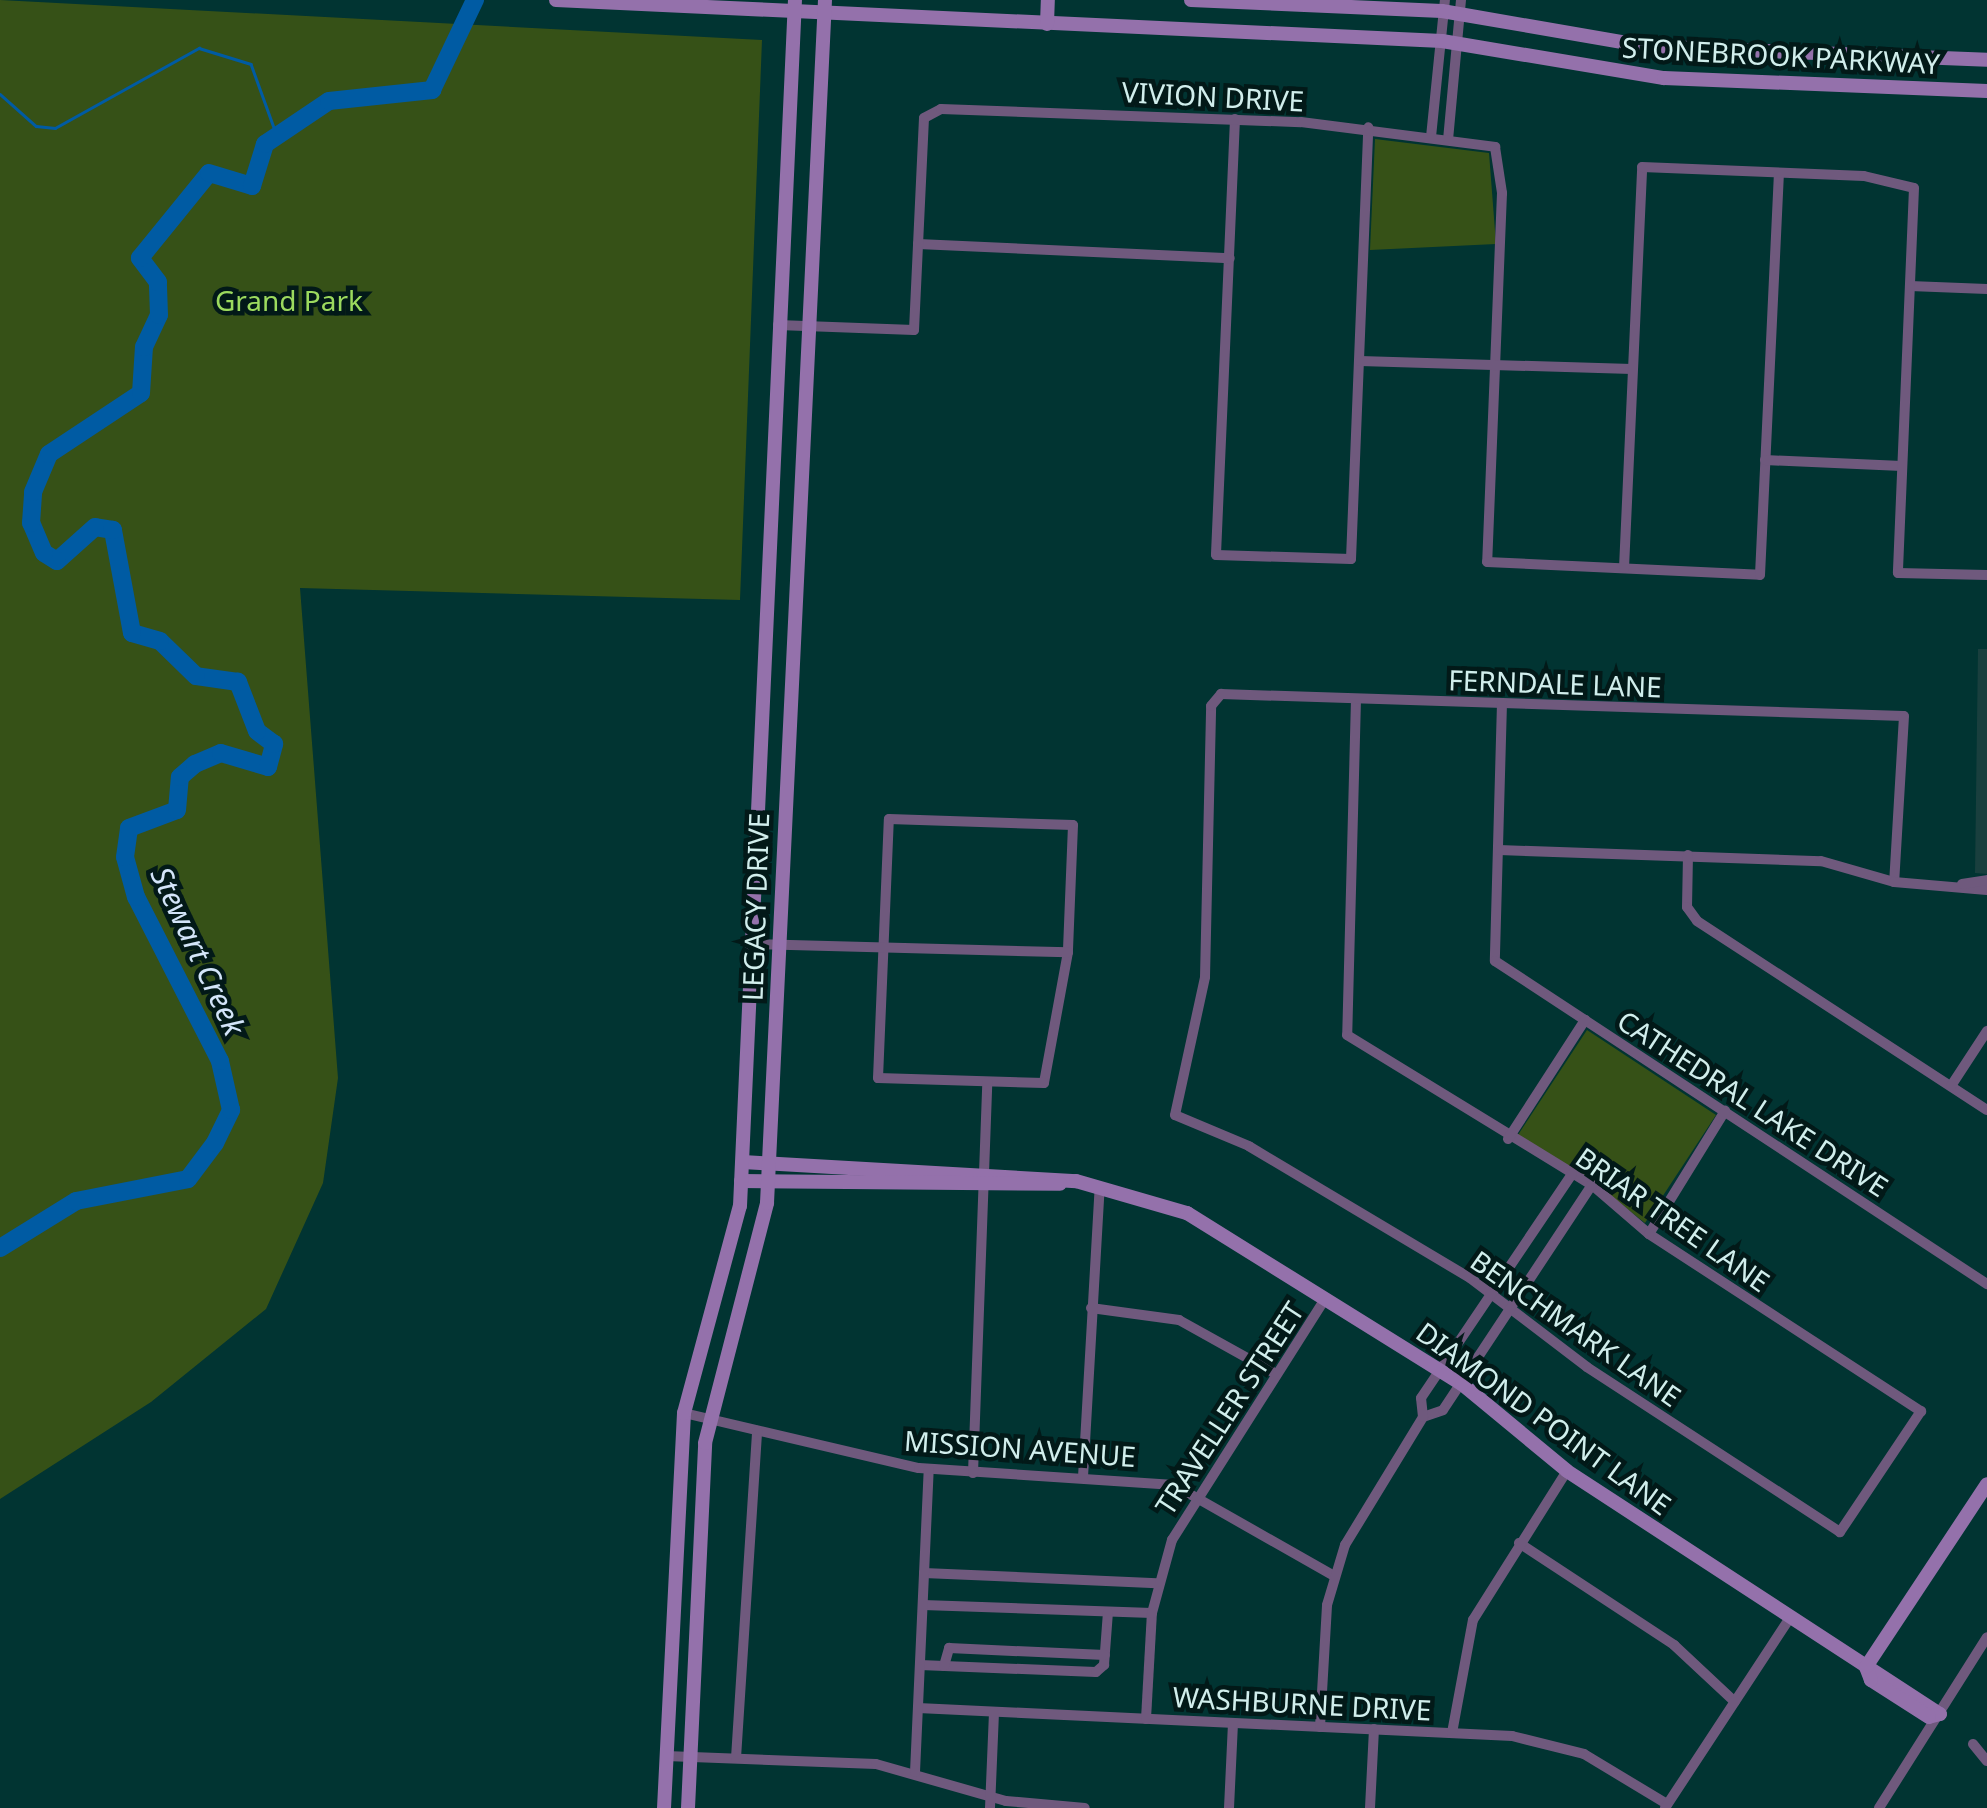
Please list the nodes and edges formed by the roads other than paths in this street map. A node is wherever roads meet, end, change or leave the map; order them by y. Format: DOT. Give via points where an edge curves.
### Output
graph roads {
  1 [pos="556,0"];
  2 [pos="1048,0"];
  3 [pos="1191,0"];
  4 [pos="574,1"];
  5 [pos="794,5"];
  6 [pos="825,6"];
  7 [pos="1444,6"];
  8 [pos="1461,7"];
  9 [pos="1047,24"];
  10 [pos="1442,41"];
  11 [pos="1458,42"];
  12 [pos="1987,60"];
  13 [pos="1987,91"];
  14 [pos="1235,119"];
  15 [pos="1368,127"];
  16 [pos="1431,137"];
  17 [pos="1448,140"];
  18 [pos="1779,172"];
  19 [pos="918,244"];
  20 [pos="1230,258"];
  21 [pos="1910,286"];
  22 [pos="1987,289"];
  23 [pos="778,325"];
  24 [pos="804,326"];
  25 [pos="1360,362"];
  26 [pos="1496,365"];
  27 [pos="1632,369"];
  28 [pos="1765,460"];
  29 [pos="1902,466"];
  30 [pos="1624,568"];
  31 [pos="1987,575"];
  32 [pos="767,609"];
  33 [pos="793,610"];
  34 [pos="1356,698"];
  35 [pos="1502,704"];
  36 [pos="1499,850"];
  37 [pos="1688,856"];
  38 [pos="1987,880"];
  39 [pos="1894,882"];
  40 [pos="1941,889"];
  41 [pos="1987,890"];
  42 [pos="752,944"];
  43 [pos="778,944"];
  44 [pos="884,946"];
  45 [pos="1068,952"];
  46 [pos="1585,1020"];
  47 [pos="1987,1030"];
  48 [pos="986,1082"];
  49 [pos="1952,1086"];
  50 [pos="1987,1110"];
  51 [pos="1725,1111"];
  52 [pos="1175,1114"];
  53 [pos="1508,1139"];
  54 [pos="743,1162"];
  55 [pos="769,1163"];
  56 [pos="988,1171"];
  57 [pos="1572,1174"];
  58 [pos="742,1181"];
  59 [pos="1076,1181"];
  60 [pos="768,1182"];
  61 [pos="1100,1185"];
  62 [pos="1592,1185"];
  63 [pos="987,1190"];
  64 [pos="1649,1234"];
  65 [pos="1987,1284"];
  66 [pos="1492,1294"];
  67 [pos="1325,1299"];
  68 [pos="1509,1304"];
  69 [pos="1091,1308"];
  70 [pos="1441,1371"];
  71 [pos="1276,1374"];
  72 [pos="1462,1384"];
  73 [pos="684,1412"];
  74 [pos="1423,1417"];
  75 [pos="709,1418"];
  76 [pos="757,1431"];
  77 [pos="929,1469"];
  78 [pos="1567,1471"];
  79 [pos="973,1473"];
  80 [pos="1083,1476"];
  81 [pos="1987,1484"];
  82 [pos="1198,1493"];
  83 [pos="1840,1532"];
  84 [pos="1519,1543"];
  85 [pos="924,1573"];
  86 [pos="1334,1576"];
  87 [pos="1157,1584"];
  88 [pos="923,1605"];
  89 [pos="1108,1612"];
  90 [pos="1152,1613"];
  91 [pos="1790,1618"];
  92 [pos="1987,1637"];
  93 [pos="1105,1655"];
  94 [pos="920,1665"];
  95 [pos="944,1666"];
  96 [pos="1866,1666"];
  97 [pos="1735,1702"];
  98 [pos="918,1708"];
  99 [pos="994,1712"];
  100 [pos="1940,1714"];
  101 [pos="1146,1718"];
  102 [pos="1233,1722"];
  103 [pos="1320,1726"];
  104 [pos="1374,1729"];
  105 [pos="1452,1732"];
  106 [pos="1973,1744"];
  107 [pos="666,1756"];
  108 [pos="690,1757"];
  109 [pos="736,1758"];
  110 [pos="1987,1760"];
  111 [pos="915,1772"];
  112 [pos="990,1803"];
  113 [pos="1666,1806"];
  114 [pos="664,1808"];
  115 [pos="688,1808"];
  116 [pos="1085,1808"];
  117 [pos="1229,1808"];
  118 [pos="1370,1808"];
  119 [pos="1879,1808"];
  1 -- 4 [label="main road, STONEBROOK PARKWAY"];
  2 -- 9 [label="main road"];
  3 -- 7 [label="main road, STONEBROOK PARKWAY"];
  4 -- 5 [label="main road, STONEBROOK PARKWAY"];
  5 -- 6 [label="main road, STONEBROOK PARKWAY"];
  5 -- 23 [label="main road, LEGACY DRIVE"];
  6 -- 9 [label="main road, STONEBROOK PARKWAY"];
  6 -- 24 [label="main road, LEGACY DRIVE"];
  7 -- 8 [label="main road, STONEBROOK PARKWAY"];
  7 -- 10 [label="street"];
  8 -- 11 [label="street"];
  8 -- 12 [label="main road, STONEBROOK PARKWAY" via="1644,46"];
  9 -- 10 [label="main road, STONEBROOK PARKWAY"];
  10 -- 11 [label="main road, STONEBROOK PARKWAY"];
  10 -- 16 [label="street"];
  11 -- 13 [label="main road, STONEBROOK PARKWAY" via="1664,78"];
  11 -- 17 [label="street"];
  14 -- 15 [label="street, VIVION DRIVE"];
  14 -- 19 [label="street, VIVION DRIVE" via="928,113"];
  14 -- 20 [label="street"];
  15 -- 16 [label="street, VIVION DRIVE"];
  15 -- 25 [label="street"];
  16 -- 17 [label="street, VIVION DRIVE"];
  17 -- 26 [label="street, VIVION DRIVE" via="1495,146 1502,193"];
  18 -- 21 [label="street" via="1914,188"];
  18 -- 27 [label="street" via="1642,166"];
  18 -- 28 [label="street"];
  19 -- 20 [label="street"];
  19 -- 24 [label="street" via="914,330"];
  20 -- 25 [label="street" via="1216,555 1352,560"];
  21 -- 22 [label="street"];
  21 -- 29 [label="street"];
  23 -- 24 [label="street"];
  23 -- 32 [label="main road, LEGACY DRIVE"];
  24 -- 33 [label="main road, LEGACY DRIVE"];
  25 -- 26 [label="street"];
  26 -- 27 [label="street"];
  26 -- 30 [label="street" via="1486,562"];
  27 -- 30 [label="street"];
  28 -- 29 [label="street"];
  28 -- 30 [label="street" via="1760,575"];
  29 -- 31 [label="street" via="1898,573"];
  32 -- 33 [label="main road"];
  32 -- 42 [label="main road, LEGACY DRIVE"];
  33 -- 43 [label="main road, LEGACY DRIVE"];
  34 -- 35 [label="street, FERNDALE LANE"];
  34 -- 52 [label="street, FERNDALE LANE" via="1221,694 1211,706 1206,977"];
  34 -- 53 [label="street, BRIAR TREE LANE" via="1347,1035"];
  35 -- 36 [label="street"];
  35 -- 39 [label="street, FERNDALE LANE" via="1904,716"];
  36 -- 37 [label="street"];
  36 -- 46 [label="street, CATHEDRAL LAKE DRIVE" via="1495,961"];
  37 -- 39 [label="street" via="1821,861"];
  37 -- 49 [label="street" via="1687,907 1697,921"];
  38 -- 40 [label="street"];
  39 -- 40 [label="street"];
  40 -- 41 [label="street"];
  42 -- 43 [label="street"];
  42 -- 54 [label="main road, LEGACY DRIVE"];
  43 -- 44 [label="street"];
  43 -- 55 [label="main road, LEGACY DRIVE"];
  44 -- 45 [label="street"];
  44 -- 45 [label="street" via="889,819 1073,825"];
  44 -- 48 [label="street" via="878,1078"];
  45 -- 48 [label="street" via="1044,1084"];
  46 -- 51 [label="street, CATHEDRAL LAKE DRIVE"];
  46 -- 53 [label="street"];
  47 -- 49 [label="street"];
  48 -- 56 [label="street"];
  49 -- 50 [label="street"];
  51 -- 64 [label="street"];
  51 -- 65 [label="street, CATHEDRAL LAKE DRIVE"];
  52 -- 66 [label="street, BENCHMARK LANE" via="1249,1146"];
  53 -- 57 [label="street, BRIAR TREE LANE"];
  54 -- 55 [label="main road, DIAMOND POINT LANE"];
  54 -- 58 [label="main road, LEGACY DRIVE"];
  55 -- 56 [label="main road, DIAMOND POINT LANE"];
  55 -- 60 [label="main road, LEGACY DRIVE"];
  56 -- 59 [label="main road, DIAMOND POINT LANE"];
  56 -- 63 [label="street"];
  57 -- 62 [label="street, BRIAR TREE LANE"];
  57 -- 66 [label="street"];
  58 -- 60 [label="main road, DIAMOND POINT LANE"];
  58 -- 73 [label="main road, LEGACY DRIVE" via="732,1256"];
  59 -- 61 [label="main road, DIAMOND POINT LANE"];
  59 -- 63 [label="main road, DIAMOND POINT LANE"];
  60 -- 63 [label="main road, DIAMOND POINT LANE"];
  60 -- 75 [label="main road, LEGACY DRIVE" via="753,1278"];
  61 -- 67 [label="main road, DIAMOND POINT LANE" via="1187,1213"];
  61 -- 69 [label="street"];
  62 -- 64 [label="street, BRIAR TREE LANE"];
  62 -- 68 [label="street"];
  63 -- 79 [label="street"];
  64 -- 83 [label="street, BRIAR TREE LANE" via="1920,1411"];
  66 -- 68 [label="street, BENCHMARK LANE"];
  66 -- 70 [label="street"];
  67 -- 70 [label="main road, DIAMOND POINT LANE"];
  67 -- 71 [label="street, TRAVELLER STREET"];
  68 -- 72 [label="street"];
  68 -- 83 [label="street, BENCHMARK LANE" via="1587,1367"];
  69 -- 71 [label="street" via="1194,1326"];
  69 -- 80 [label="street"];
  70 -- 72 [label="main road, DIAMOND POINT LANE"];
  70 -- 74 [label="street" via="1421,1398"];
  71 -- 82 [label="street, TRAVELLER STREET"];
  72 -- 74 [label="street" via="1443,1410"];
  72 -- 78 [label="main road, DIAMOND POINT LANE"];
  73 -- 75 [label="street, MISSION AVENUE"];
  73 -- 107 [label="main road, LEGACY DRIVE"];
  74 -- 86 [label="street"];
  75 -- 76 [label="street, MISSION AVENUE"];
  75 -- 108 [label="main road, LEGACY DRIVE"];
  76 -- 77 [label="street, MISSION AVENUE"];
  76 -- 109 [label="street"];
  77 -- 79 [label="street, MISSION AVENUE"];
  77 -- 85 [label="street"];
  78 -- 84 [label="street"];
  78 -- 91 [label="main road, DIAMOND POINT LANE"];
  79 -- 80 [label="street, MISSION AVENUE"];
  80 -- 82 [label="street, MISSION AVENUE"];
  81 -- 96 [label="main road"];
  82 -- 86 [label="street, MISSION AVENUE"];
  82 -- 87 [label="street, TRAVELLER STREET"];
  84 -- 97 [label="street" via="1674,1645"];
  84 -- 105 [label="street" via="1468,1634"];
  85 -- 87 [label="street"];
  85 -- 88 [label="street"];
  86 -- 103 [label="street"];
  87 -- 90 [label="street, TRAVELLER STREET"];
  88 -- 89 [label="street"];
  88 -- 94 [label="street"];
  89 -- 90 [label="street"];
  89 -- 93 [label="street"];
  90 -- 101 [label="street, TRAVELLER STREET"];
  91 -- 96 [label="main road, DIAMOND POINT LANE"];
  91 -- 97 [label="street"];
  92 -- 100 [label="street"];
  93 -- 95 [label="street" via="1096,1672"];
  93 -- 95 [label="street" via="949,1648"];
  94 -- 95 [label="street"];
  94 -- 98 [label="street"];
  96 -- 100 [label="main road, DIAMOND POINT LANE" via="1885,1689 1928,1717"];
  97 -- 113 [label="street"];
  98 -- 99 [label="street, WASHBURNE DRIVE"];
  98 -- 111 [label="street"];
  99 -- 101 [label="street, WASHBURNE DRIVE"];
  99 -- 112 [label="street"];
  100 -- 119 [label="street"];
  101 -- 102 [label="street, WASHBURNE DRIVE"];
  102 -- 103 [label="street, WASHBURNE DRIVE"];
  102 -- 117 [label="street"];
  103 -- 104 [label="street, WASHBURNE DRIVE"];
  104 -- 105 [label="street, WASHBURNE DRIVE"];
  104 -- 118 [label="street"];
  105 -- 113 [label="street, WASHBURNE DRIVE" via="1556,1744"];
  106 -- 110 [label="street"];
  107 -- 108 [label="street"];
  107 -- 114 [label="main road, LEGACY DRIVE"];
  108 -- 109 [label="street"];
  108 -- 115 [label="main road, LEGACY DRIVE"];
  109 -- 111 [label="street"];
  111 -- 112 [label="street"];
  112 -- 116 [label="street"];
}
